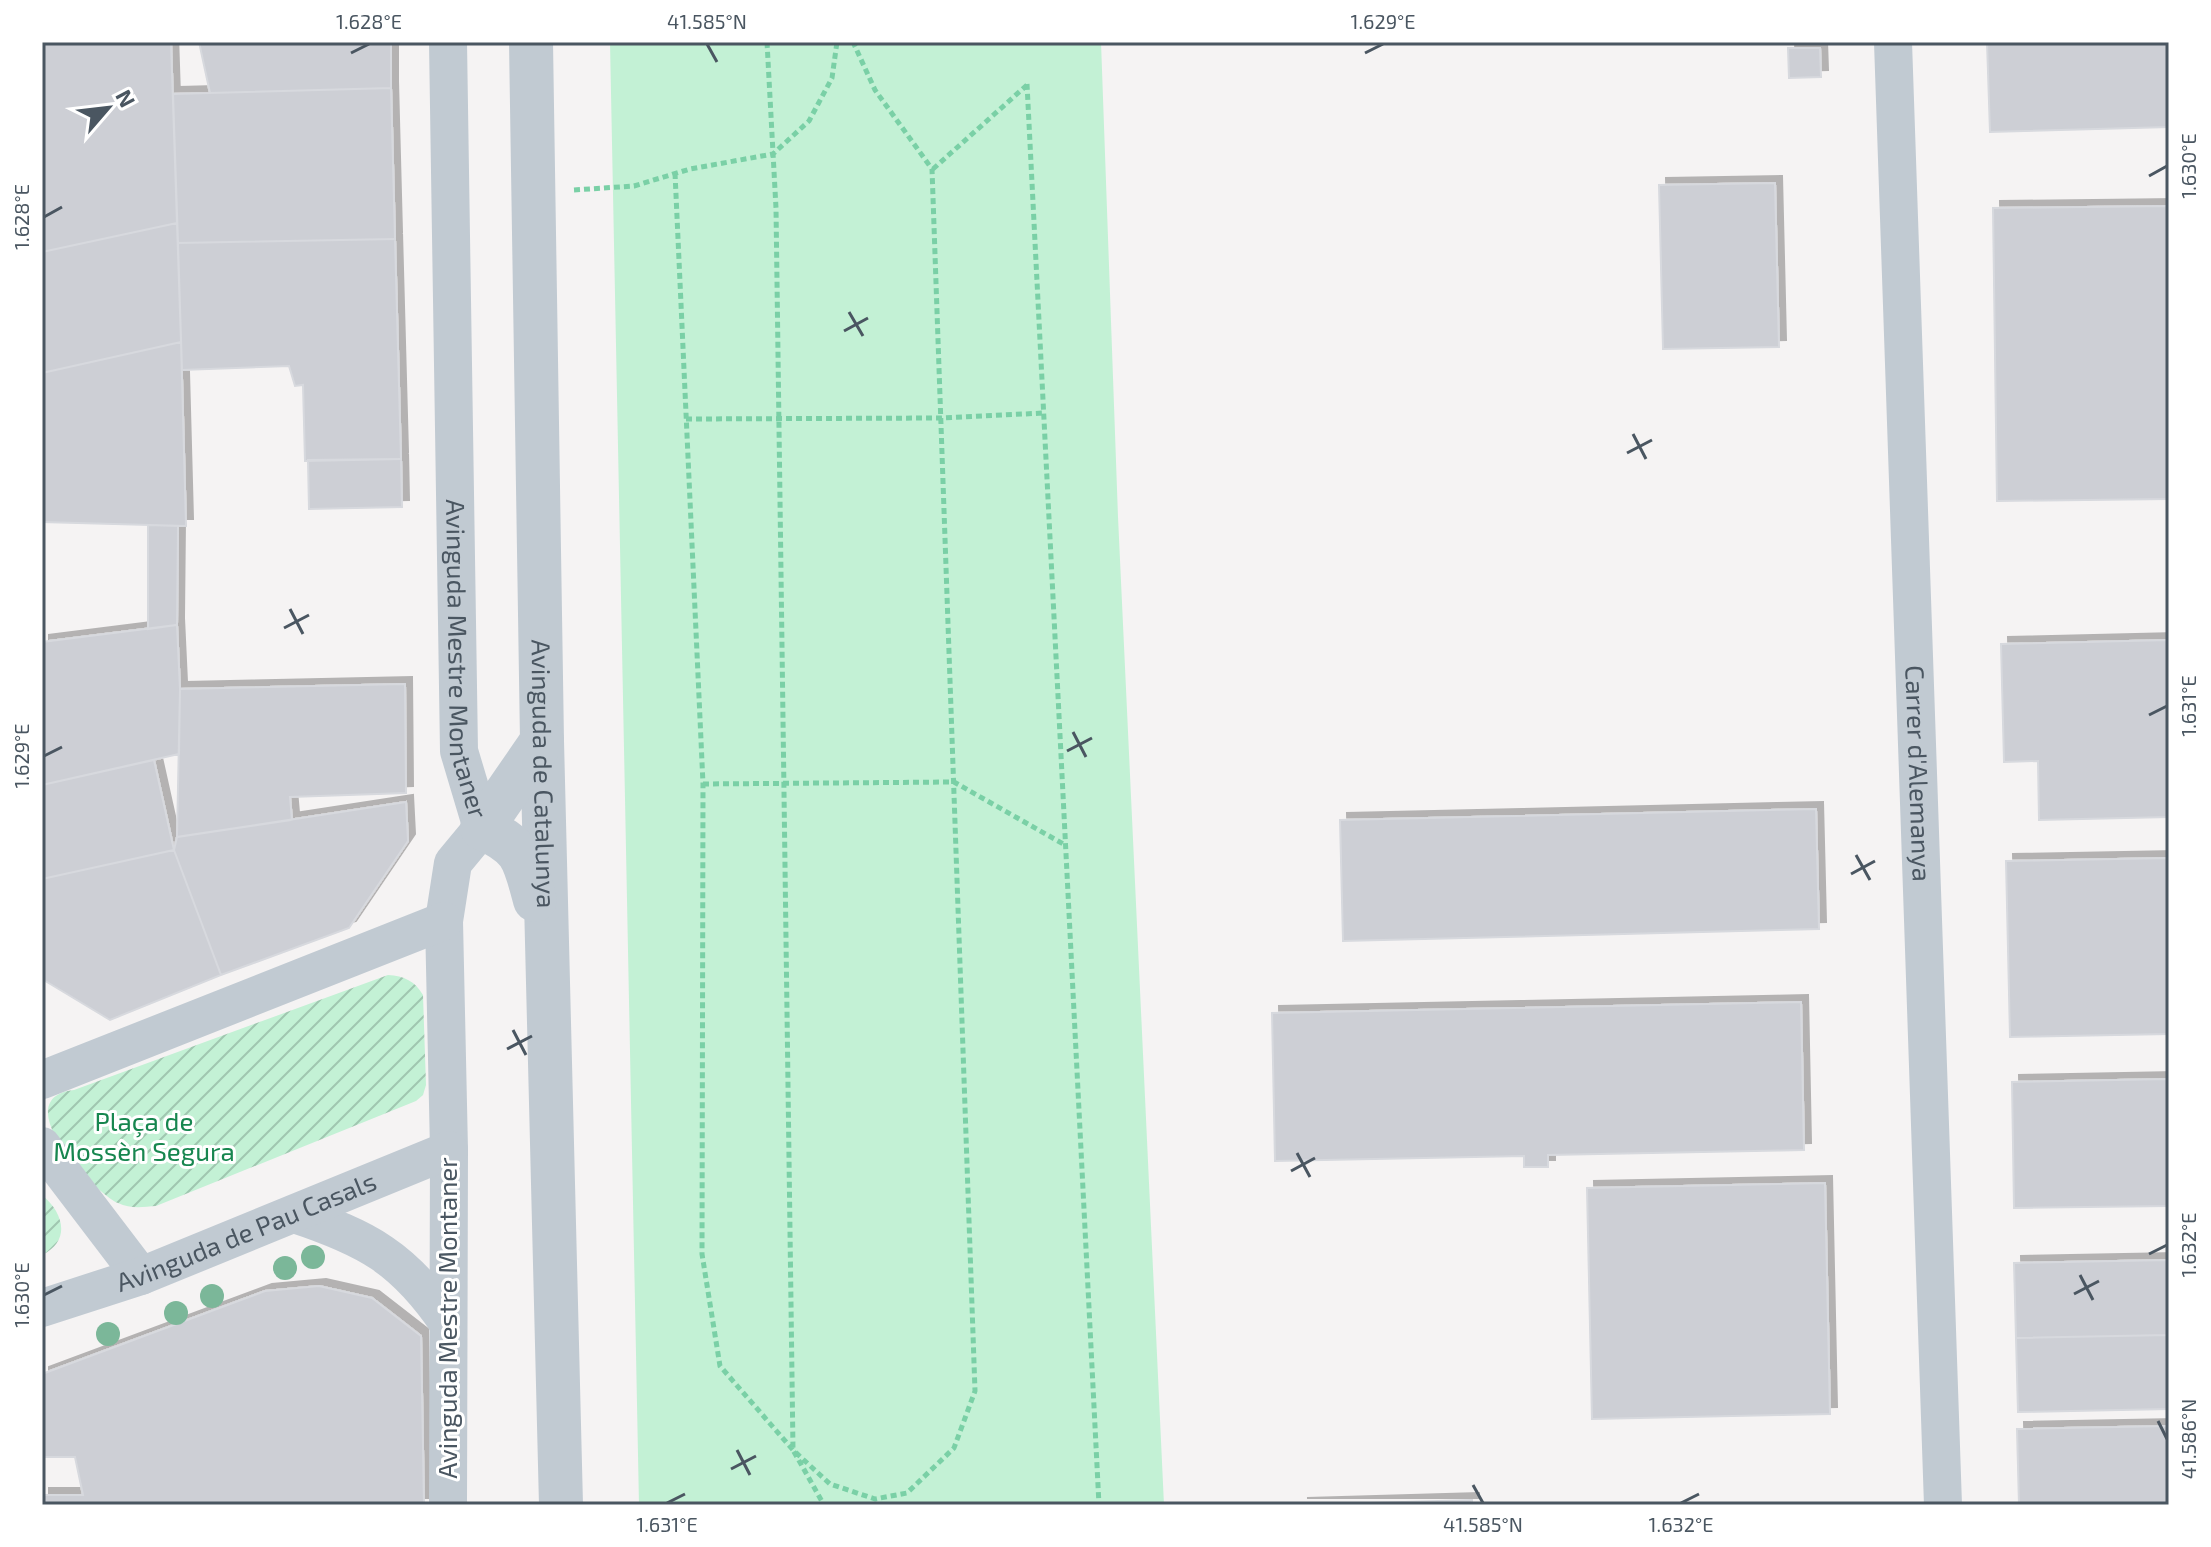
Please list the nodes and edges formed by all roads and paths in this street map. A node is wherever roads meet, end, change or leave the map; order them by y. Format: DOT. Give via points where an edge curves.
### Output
graph roads {
  1 [pos="448,42"];
  2 [pos="531,42"];
  3 [pos="767,42"];
  4 [pos="837,42"];
  5 [pos="853,42"];
  6 [pos="1893,42"];
  7 [pos="773,154"];
  8 [pos="932,169"];
  9 [pos="675,173"];
  10 [pos="533,192"];
  11 [pos="1044,413"];
  12 [pos="941,418"];
  13 [pos="686,419"];
  14 [pos="778,419"];
  15 [pos="542,741"];
  16 [pos="784,782"];
  17 [pos="954,782"];
  18 [pos="703,784"];
  19 [pos="482,828"];
  20 [pos="1066,846"];
  21 [pos="444,921"];
  22 [pos="547,949"];
  23 [pos="42,1080"];
  24 [pos="42,1146"];
  25 [pos="449,1150"];
  26 [pos="294,1214"];
  27 [pos="141,1276"];
  28 [pos="42,1308"];
  29 [pos="448,1323"];
  30 [pos="793,1450"];
  31 [pos="448,1505"];
  32 [pos="561,1505"];
  33 [pos="824,1505"];
  34 [pos="1099,1505"];
  35 [pos="1943,1505"];
  1 -- 19 [label="street, Avinguda Mestre Montaner" via="459,751"];
  2 -- 10 [label="street, Avinguda de Catalunya"];
  3 -- 7 [label="path"];
  4 -- 7 [label="path" via="832,78 809,121"];
  5 -- 8 [label="path" via="875,90"];
  6 -- 35 [label="street, Carrer d'Alemanya"];
  7 -- 9 [label="path"];
  7 -- 14 [label="path"];
  8 -- 11 [label="path" via="1027,84"];
  8 -- 12 [label="path"];
  9 -- 10 [label="path" via="634,186"];
  9 -- 13 [label="path"];
  10 -- 15 [label="street, Avinguda de Catalunya"];
  11 -- 12 [label="path"];
  11 -- 20 [label="path"];
  12 -- 14 [label="path"];
  12 -- 17 [label="path"];
  13 -- 14 [label="path"];
  13 -- 18 [label="path"];
  14 -- 16 [label="path"];
  15 -- 19 [label="street"];
  15 -- 22 [label="street, Avinguda de Catalunya"];
  16 -- 17 [label="path"];
  16 -- 18 [label="path"];
  16 -- 30 [label="path"];
  17 -- 20 [label="path"];
  17 -- 30 [label="path" via="975,1391 954,1448 907,1493 875,1499 830,1484"];
  18 -- 30 [label="path" via="702,1254 720,1366"];
  19 -- 21 [label="street, Avinguda Mestre Montaner" via="453,863"];
  19 -- 22 [label="street" via="504,838 524,859"];
  20 -- 34 [label="path"];
  21 -- 23 [label="street"];
  21 -- 25 [label="street, Avinguda Mestre Montaner"];
  22 -- 32 [label="street, Avinguda de Catalunya"];
  24 -- 27 [label="street"];
  25 -- 26 [label="street, Avinguda de Pau Casals"];
  25 -- 29 [label="street, Avinguda Mestre Montaner"];
  26 -- 27 [label="street, Avinguda de Pau Casals"];
  26 -- 29 [label="street" via="374,1246 427,1293"];
  27 -- 28 [label="street, Avinguda de Pau Casals"];
  29 -- 31 [label="street, Avinguda Mestre Montaner"];
  30 -- 33 [label="path"];
}
